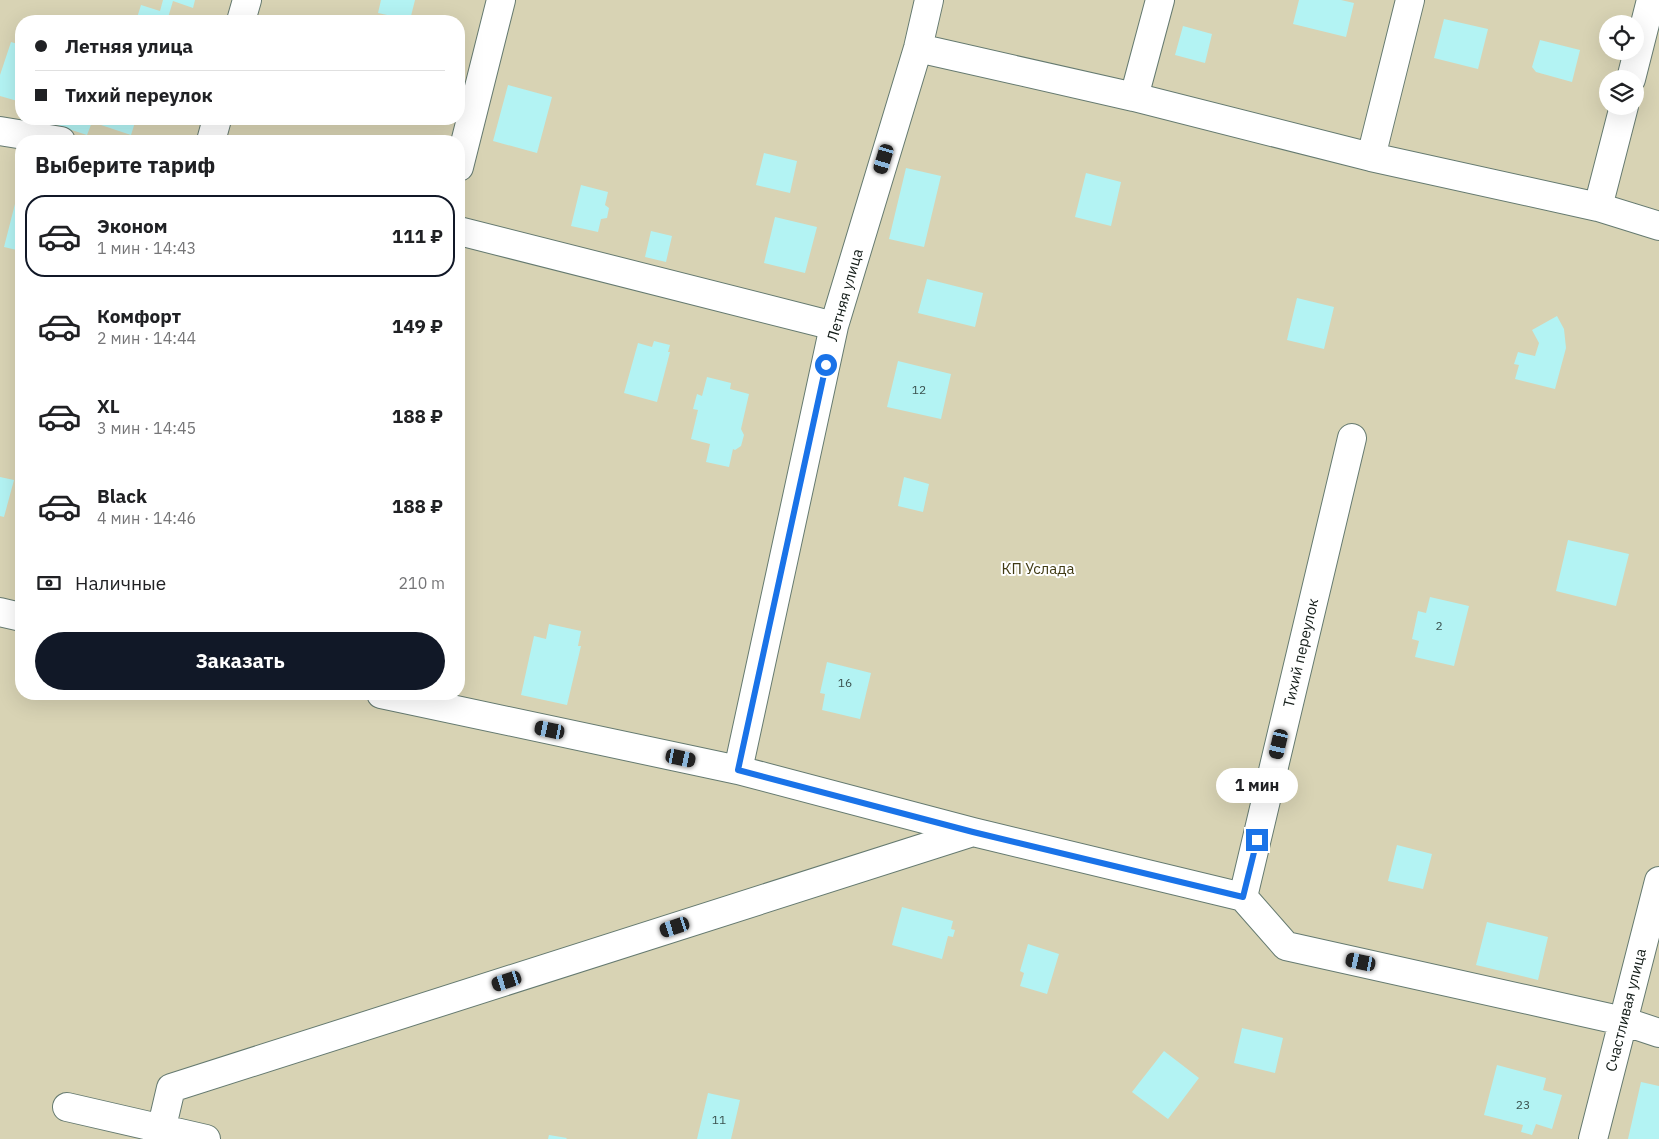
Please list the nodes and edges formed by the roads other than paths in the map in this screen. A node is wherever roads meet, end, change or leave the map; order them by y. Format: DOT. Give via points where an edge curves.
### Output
graph roads {
  1 [pos="246,0"];
  2 [pos="501,0"];
  3 [pos="930,0"];
  4 [pos="1160,0"];
  5 [pos="1410,0"];
  6 [pos="1651,0"];
  7 [pos="242,15"];
  8 [pos="918,48"];
  9 [pos="1633,70"];
  10 [pos="1134,96"];
  11 [pos="1622,115"];
  12 [pos="0,131"];
  13 [pos="24,135"];
  14 [pos="465,143"];
  15 [pos="1371,157"];
  16 [pos="1598,207"];
  17 [pos="1659,226"];
  18 [pos="465,234"];
  19 [pos="834,326"];
  20 [pos="1352,438"];
  21 [pos="0,612"];
  22 [pos="15,616"];
  23 [pos="409,700"];
  24 [pos="738,770"];
  25 [pos="973,832"];
  26 [pos="1659,881"];
  27 [pos="1243,897"];
  28 [pos="1623,1021"];
  29 [pos="1659,1033"];
  30 [pos="67,1107"];
  31 [pos="160,1134"];
  32 [pos="206,1139"];
  33 [pos="1593,1139"];
  1 -- 7 [label="street"];
  2 -- 14 [label="street"];
  3 -- 8 [label="street, Летняя улица"];
  4 -- 10 [label="street"];
  5 -- 15 [label="street"];
  6 -- 9 [label="street"];
  8 -- 10 [label="street"];
  8 -- 19 [label="street, Летняя улица"];
  10 -- 15 [label="street"];
  11 -- 16 [label="street"];
  12 -- 13 [label="street"];
  15 -- 16 [label="street"];
  16 -- 17 [label="street"];
  18 -- 19 [label="street"];
  19 -- 24 [label="street, Летняя улица"];
  20 -- 27 [label="street, Тихий переулок"];
  21 -- 22 [label="street"];
  23 -- 24 [label="street"];
  24 -- 25 [label="street"];
  25 -- 27 [label="street"];
  25 -- 31 [label="street" via="170,1088"];
  26 -- 28 [label="street, Счастливая улица"];
  27 -- 28 [label="street" via="1286,946"];
  28 -- 29 [label="street"];
  28 -- 33 [label="street, Счастливая улица"];
  30 -- 31 [label="street"];
  31 -- 32 [label="street"];
}
